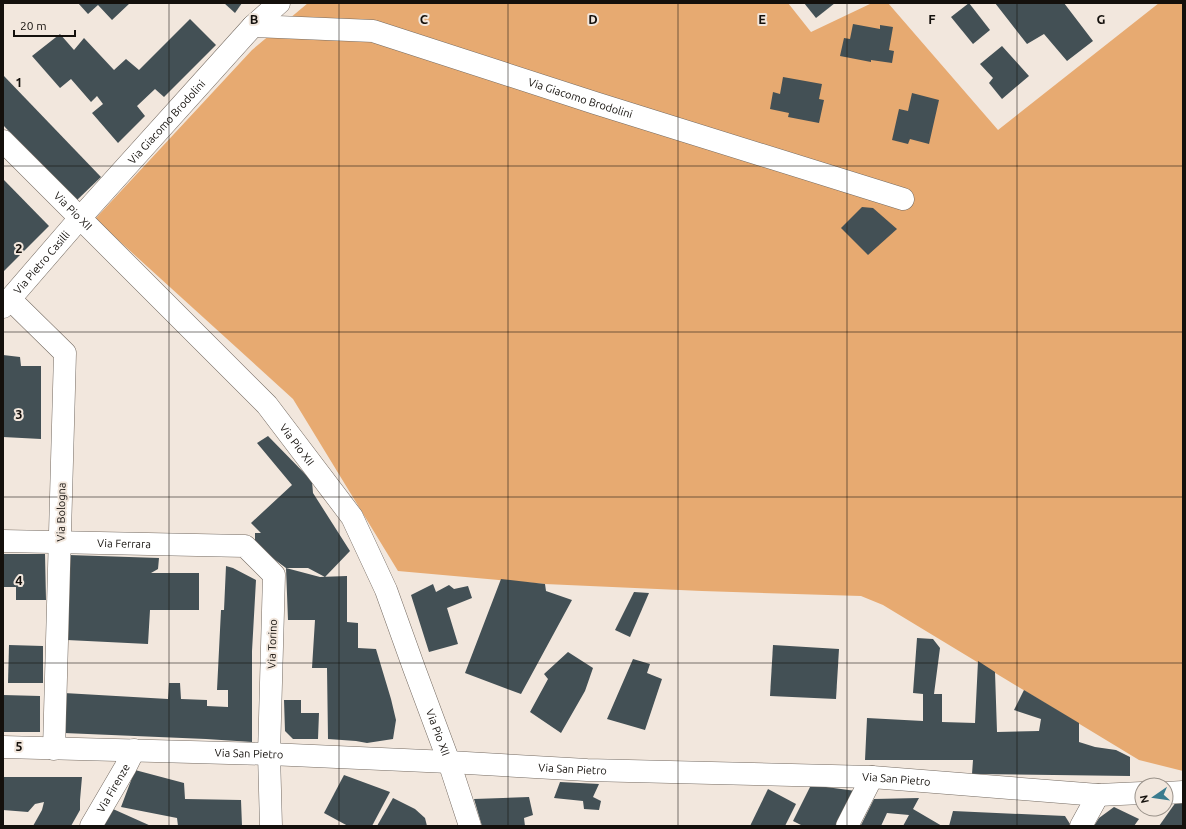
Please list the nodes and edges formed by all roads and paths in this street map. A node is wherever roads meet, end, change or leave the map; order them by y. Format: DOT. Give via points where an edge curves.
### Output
graph roads {
  1 [pos="279,3"];
  2 [pos="253,26"];
  3 [pos="3,141"];
  4 [pos="903,199"];
  5 [pos="80,218"];
  6 [pos="6,303"];
  7 [pos="3,541"];
  8 [pos="60,543"];
  9 [pos="244,546"];
  10 [pos="3,747"];
  11 [pos="54,749"];
  12 [pos="134,750"];
  13 [pos="269,754"];
  14 [pos="450,762"];
  15 [pos="872,777"];
  16 [pos="1134,793"];
  17 [pos="1098,795"];
  18 [pos="91,826"];
  19 [pos="271,826"];
  20 [pos="470,826"];
  21 [pos="847,826"];
  22 [pos="1081,826"];
  1 -- 2 [label="street, Via Giacomo Brodolini"];
  2 -- 4 [label="street, Via Giacomo Brodolini" via="373,31"];
  2 -- 5 [label="street, Via Giacomo Brodolini"];
  3 -- 5 [label="street, Via Pio XII"];
  5 -- 6 [label="street, Via Pietro Casilli"];
  5 -- 14 [label="street, Via Pio XII" via="267,405 352,517 386,590"];
  6 -- 8 [label="street, Via Bologna" via="65,353"];
  7 -- 8 [label="street, Via Ferrara"];
  8 -- 9 [label="street, Via Ferrara"];
  8 -- 11 [label="street, Via Bologna"];
  9 -- 13 [label="street, Via Torino" via="274,575"];
  10 -- 11 [label="street, Via San Pietro"];
  11 -- 12 [label="street, Via San Pietro"];
  12 -- 13 [label="street, Via San Pietro"];
  12 -- 18 [label="street, Via Firenze"];
  13 -- 14 [label="street, Via San Pietro"];
  13 -- 19 [label="street, Via Torino"];
  14 -- 15 [label="street, Via San Pietro" via="587,770"];
  14 -- 20 [label="street, Via Pio XII"];
  15 -- 17 [label="street, Via San Pietro"];
  15 -- 21 [label="street"];
  16 -- 17 [label="street, Via San Pietro"];
  17 -- 22 [label="street"];
}
